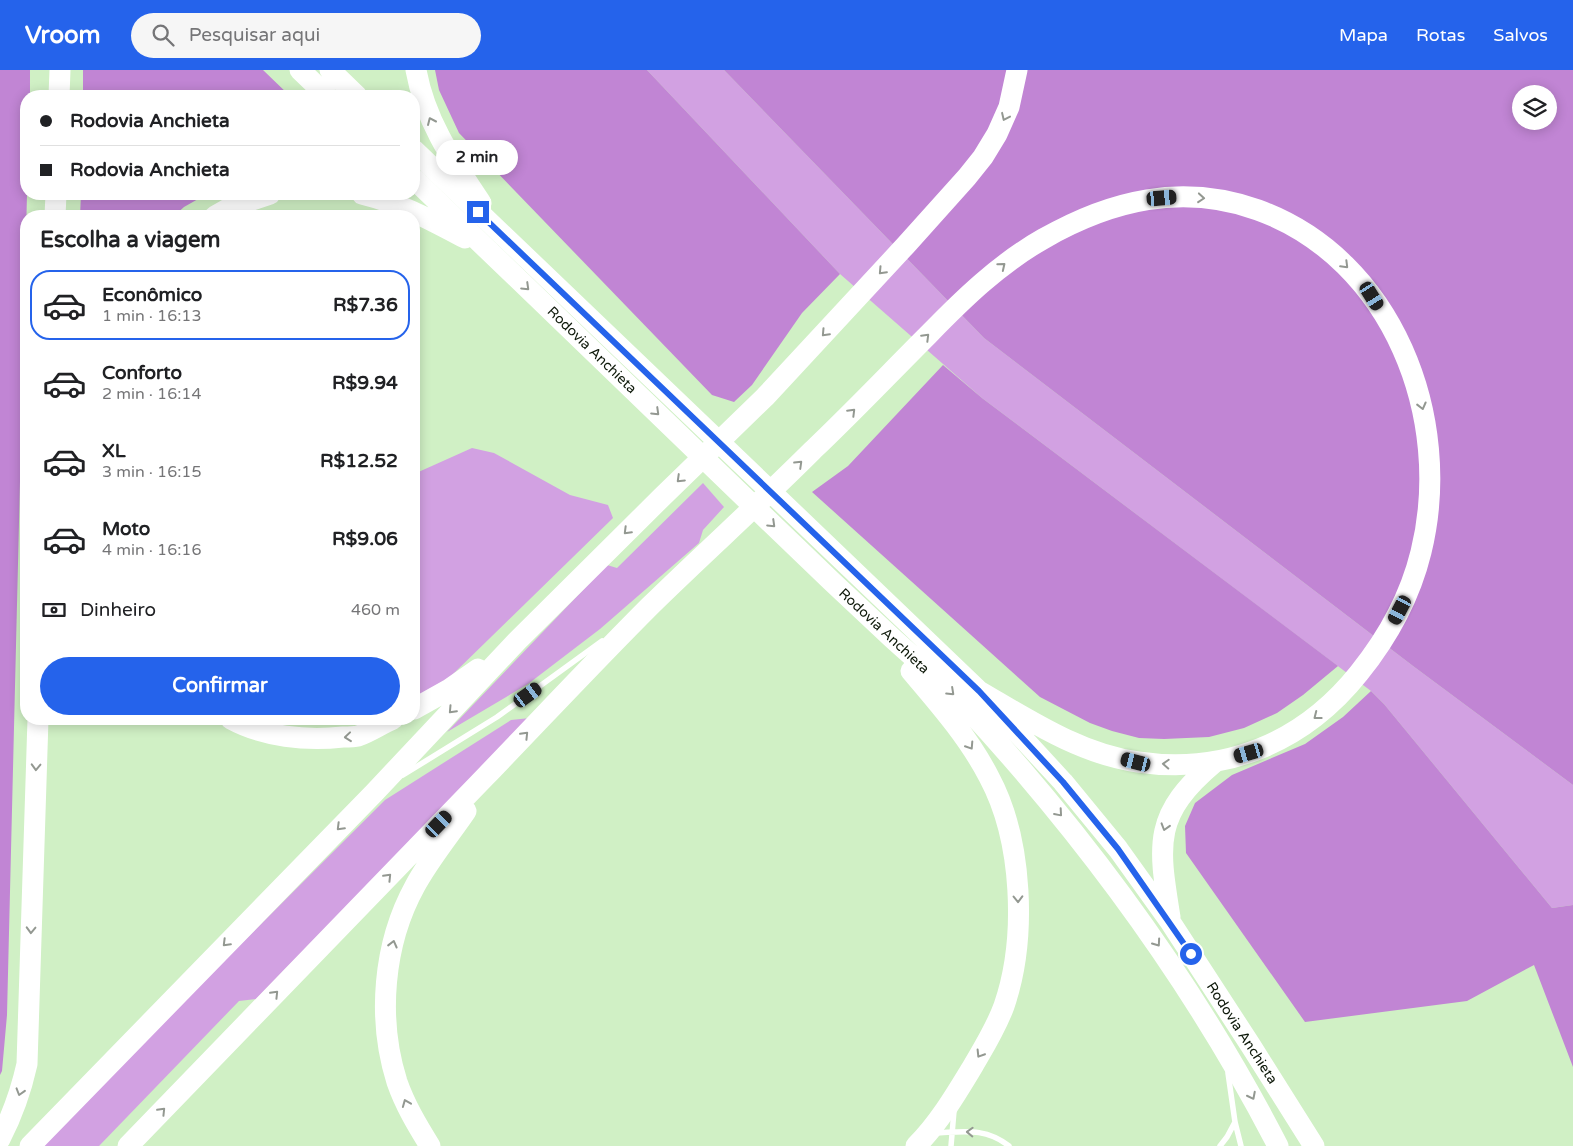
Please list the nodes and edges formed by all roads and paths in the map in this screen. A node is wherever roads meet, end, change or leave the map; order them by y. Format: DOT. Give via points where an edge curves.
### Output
graph roads {
  1 [pos="60,70"];
  2 [pos="300,70"];
  3 [pos="330,70"];
  4 [pos="416,70"];
  5 [pos="1017,70"];
  6 [pos="59,90"];
  7 [pos="321,90"];
  8 [pos="351,90"];
  9 [pos="420,157"];
  10 [pos="420,184"];
  11 [pos="252,200"];
  12 [pos="387,200"];
  13 [pos="226,210"];
  14 [pos="413,210"];
  15 [pos="420,213"];
  16 [pos="497,244"];
  17 [pos="851,600"];
  18 [pos="651,606"];
  19 [pos="618,629"];
  20 [pos="610,635"];
  21 [pos="517,641"];
  22 [pos="979,691"];
  23 [pos="420,706"];
  24 [pos="38,725"];
  25 [pos="245,725"];
  26 [pos="381,725"];
  27 [pos="506,755"];
  28 [pos="1215,762"];
  29 [pos="374,794"];
  30 [pos="1171,923"];
  31 [pos="1221,1044"];
  32 [pos="955,1096"];
  33 [pos="1235,1122"];
  34 [pos="952,1132"];
  35 [pos="0,1139"];
  36 [pos="922,1140"];
  37 [pos="30,1146"];
  38 [pos="128,1146"];
  39 [pos="430,1146"];
  40 [pos="951,1146"];
  41 [pos="1009,1146"];
  42 [pos="1220,1146"];
  43 [pos="1241,1146"];
  44 [pos="1278,1146"];
  45 [pos="1314,1146"];
  1 -- 6 [label="highway"];
  2 -- 7 [label="highway"];
  3 -- 8 [label="highway"];
  16 -- 4 [label="highway, one-way" via="435,130"];
  5 -- 21 [label="highway, one-way" via="1009,107 997,134 967,177 766,397"];
  9 -- 16 [label="highway, Rodovia Anchieta"];
  10 -- 16 [label="highway, Rodovia Anchieta"];
  11 -- 13 [label="highway"];
  12 -- 14 [label="highway"];
  15 -- 16 [label="highway"];
  16 -- 17 [label="highway, Rodovia Anchieta, one-way"];
  16 -- 22 [label="highway, Rodovia Anchieta"];
  17 -- 31 [label="highway, Rodovia Anchieta, one-way" via="966,706 1070,826 1168,958"];
  17 -- 32 [label="highway, one-way" via="971,746 990,778 1013,844 1018,911 1012,973 1004,1006 990,1037"];
  18 -- 19 [label="lane"];
  27 -- 18 [label="highway, one-way"];
  18 -- 28 [label="highway, one-way" via="817,447 965,297 1040,240 1099,212 1146,199 1178,196 1253,208 1282,220 1332,252 1367,289 1391,325 1406,356 1424,415 1429,500 1421,551 1400,610 1375,653 1352,682 1336,700 1300,728 1256,750"];
  20 -- 29 [label="lane" via="497,717"];
  21 -- 23 [label="highway" via="448,690"];
  21 -- 29 [label="highway, one-way"];
  28 -- 22 [label="highway, one-way" via="1186,765 1144,763 1104,754 1071,742"];
  22 -- 30 [label="highway, Rodovia Anchieta" via="1063,782 1118,849"];
  24 -- 35 [label="highway, one-way" via="27,1064 12,1117"];
  26 -- 25 [label="highway, one-way" via="358,736 330,738 272,734"];
  38 -- 27 [label="highway, one-way"];
  39 -- 27 [label="highway, one-way" via="411,1115 389,1051 386,985 390,954 399,920 415,886"];
  28 -- 30 [label="highway, one-way" via="1200,774 1174,806 1164,829 1162,870"];
  29 -- 37 [label="highway, one-way"];
  30 -- 45 [label="highway, Rodovia Anchieta"];
  31 -- 33 [label="lane"];
  31 -- 44 [label="highway, Rodovia Anchieta, one-way"];
  32 -- 34 [label="lane"];
  32 -- 36 [label="highway"];
  33 -- 42 [label="lane"];
  33 -- 43 [label="lane"];
  34 -- 36 [label="lane"];
  34 -- 40 [label="lane"];
  41 -- 34 [label="lane, one-way" via="990,1134"];
}
